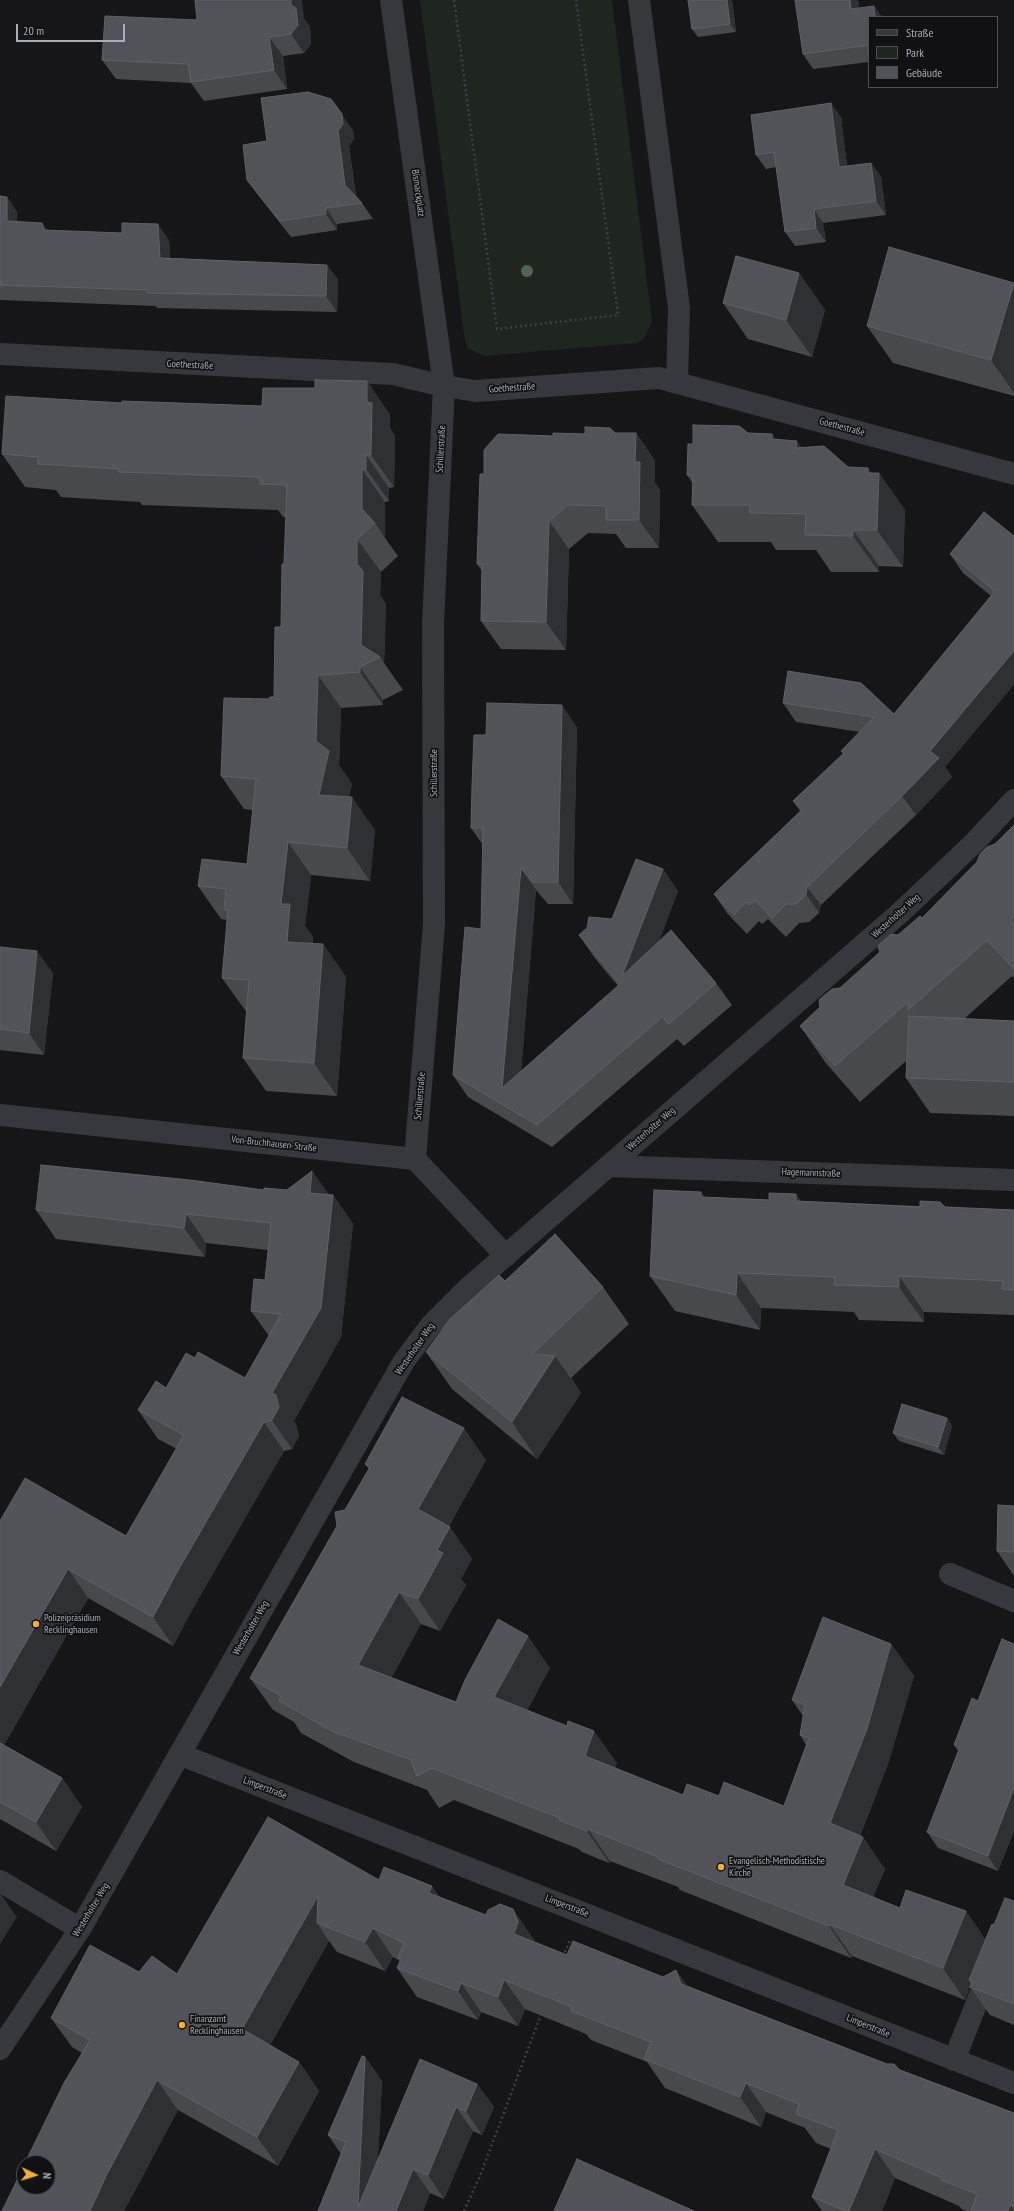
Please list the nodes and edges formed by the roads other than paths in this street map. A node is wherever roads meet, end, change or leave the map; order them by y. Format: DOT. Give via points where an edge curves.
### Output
graph roads {
  1 [pos="391,0"];
  2 [pos="639,0"];
  3 [pos="0,354"];
  4 [pos="677,382"];
  5 [pos="444,386"];
  6 [pos="1014,474"];
  7 [pos="1014,800"];
  8 [pos="0,1115"];
  9 [pos="415,1158"];
  10 [pos="608,1166"];
  11 [pos="1014,1180"];
  12 [pos="506,1256"];
  13 [pos="950,1574"];
  14 [pos="1014,1601"];
  15 [pos="179,1754"];
  16 [pos="0,1881"];
  17 [pos="80,1930"];
  18 [pos="996,1957"];
  19 [pos="0,2049"];
  20 [pos="954,2060"];
  21 [pos="1014,2083"];
  1 -- 5 [label="street, Bismarckplatz"];
  2 -- 4 [label="street" via="679,308"];
  3 -- 5 [label="street, Goethestraße" via="393,374"];
  4 -- 5 [label="street, Goethestraße" via="659,378 476,391"];
  4 -- 6 [label="street, Goethestraße"];
  5 -- 9 [label="street, Schillerstraße" via="433,624 434,924"];
  7 -- 10 [label="street, Westerholter Weg" via="974,844 902,912"];
  8 -- 9 [label="street, Von-Bruchhausen-Straße"];
  9 -- 12 [label="street"];
  10 -- 11 [label="street, Hagemannstraße"];
  10 -- 12 [label="street, Westerholter Weg"];
  12 -- 15 [label="street, Westerholter Weg" via="468,1288 431,1325 404,1361"];
  13 -- 14 [label="street"];
  15 -- 17 [label="street, Westerholter Weg"];
  15 -- 20 [label="street, Limperstraße"];
  16 -- 17 [label="street"];
  17 -- 19 [label="street, Westerholter Weg"];
  18 -- 20 [label="street"];
  20 -- 21 [label="street, Limperstraße"];
}
